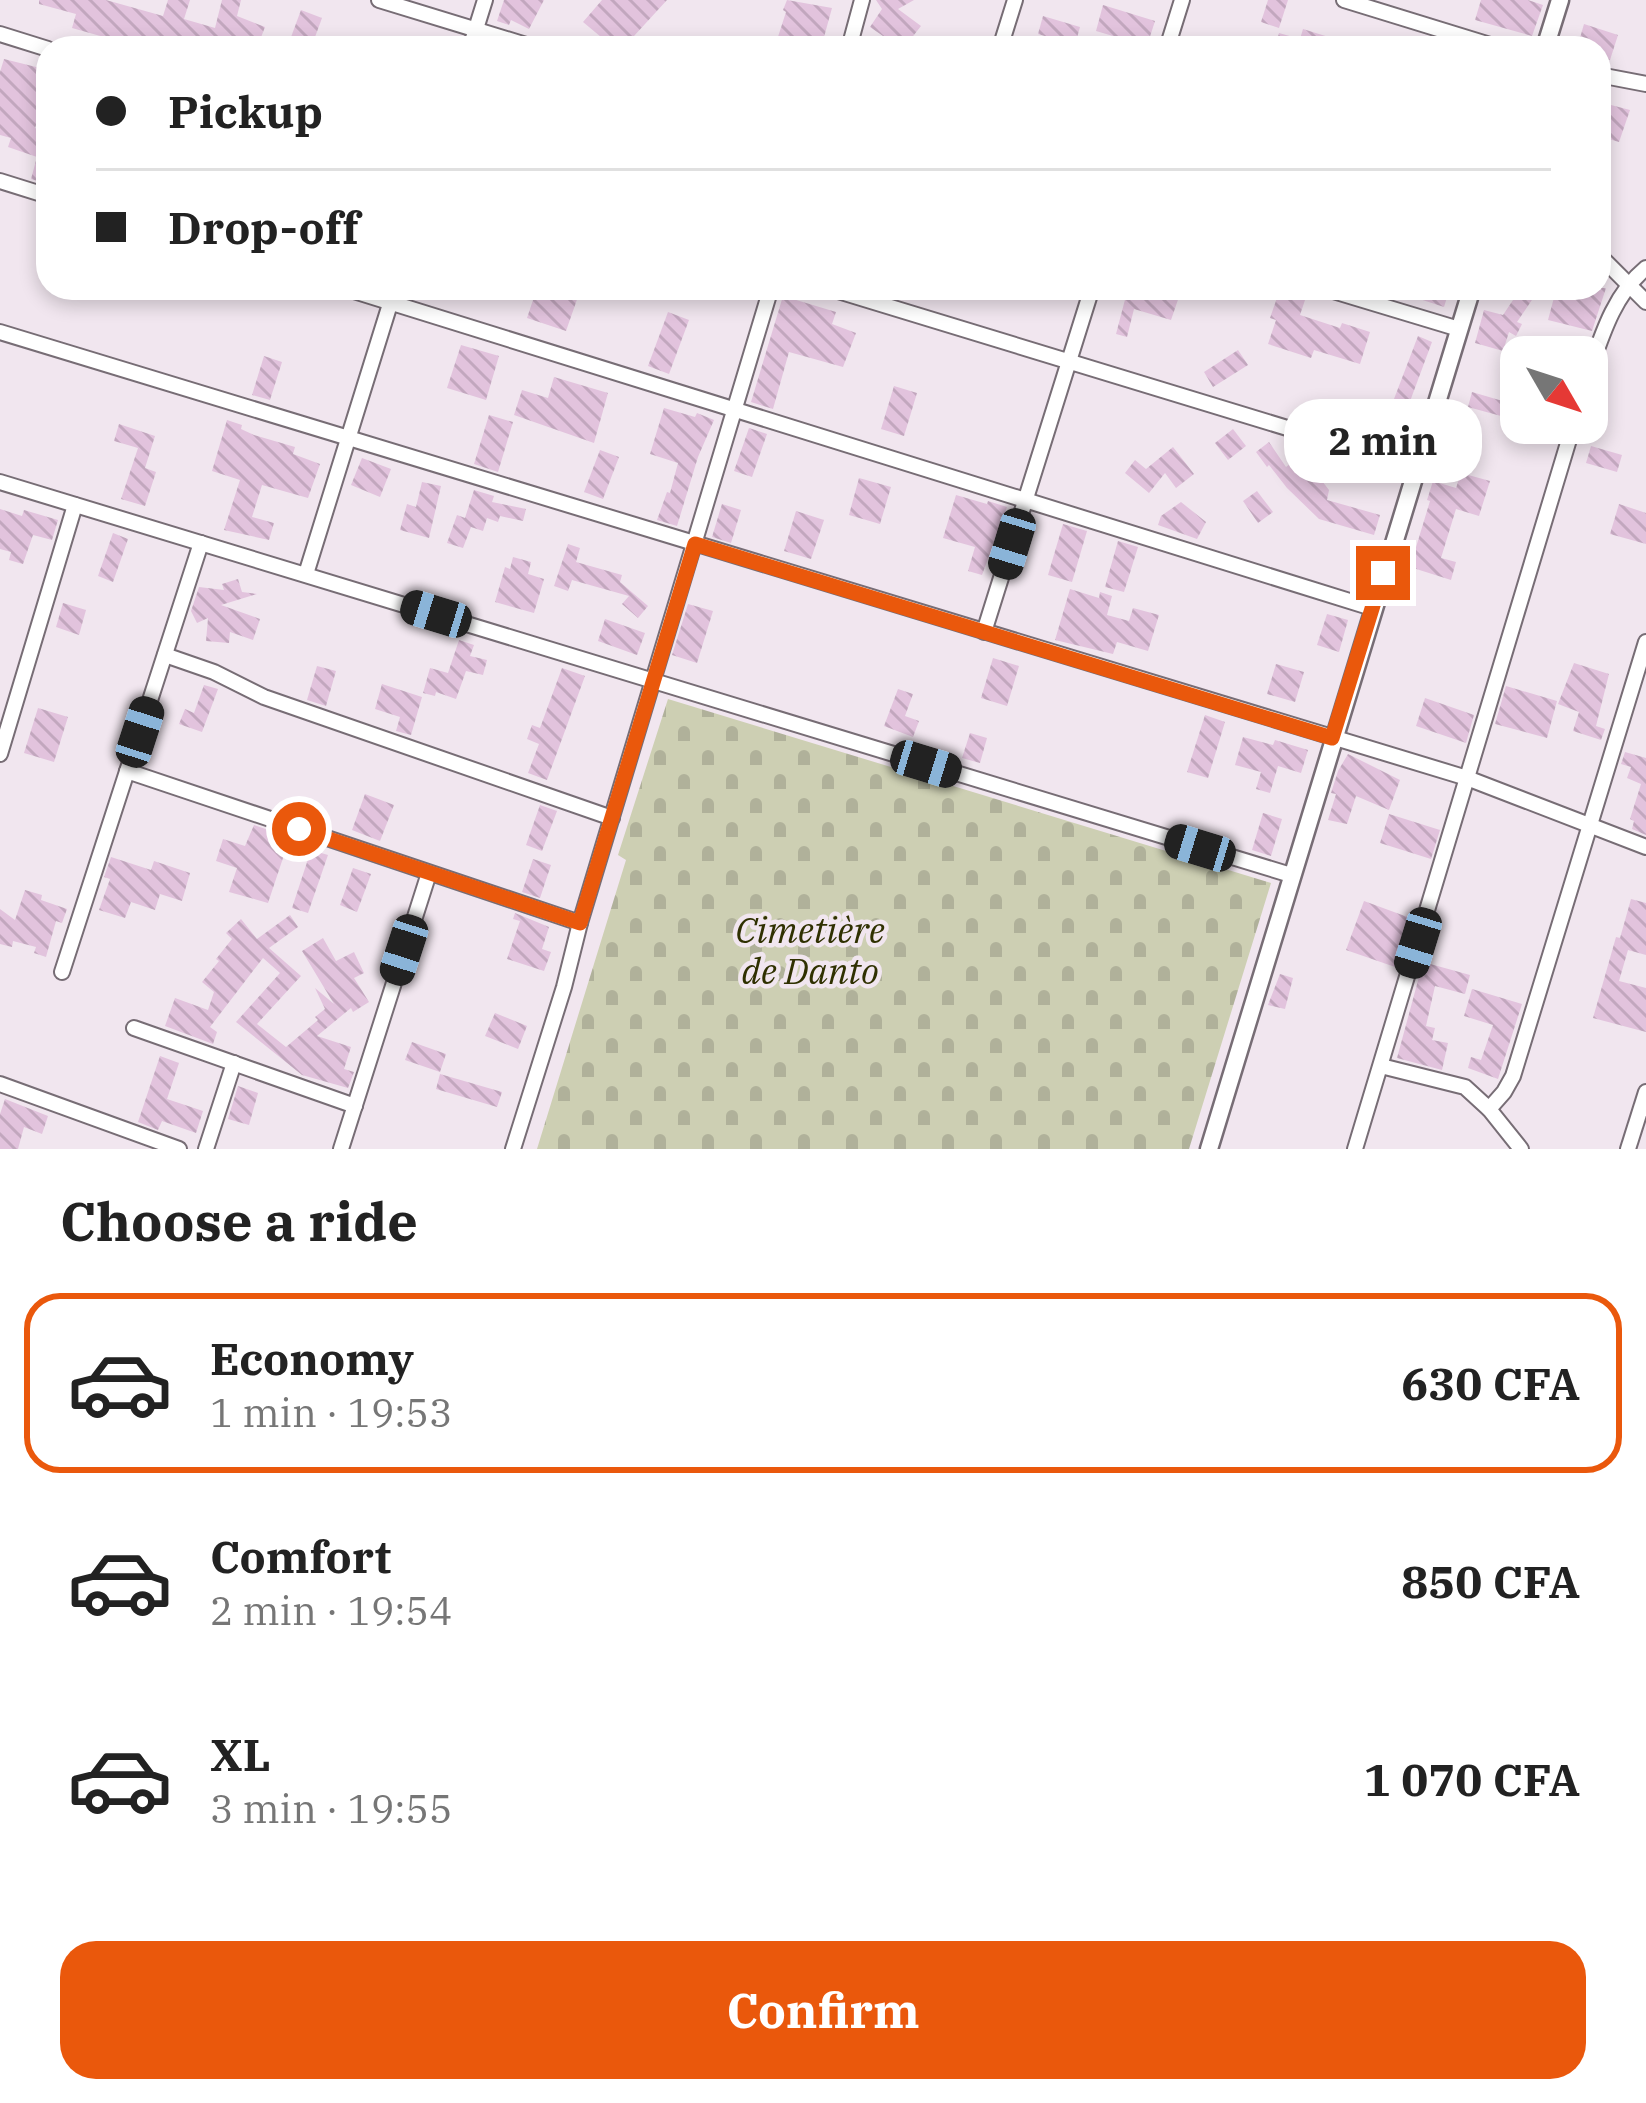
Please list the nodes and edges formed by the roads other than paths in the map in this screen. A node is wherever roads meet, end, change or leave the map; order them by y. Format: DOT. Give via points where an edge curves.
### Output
graph roads {
  1 [pos="379,0"];
  2 [pos="485,0"];
  3 [pos="862,0"];
  4 [pos="1015,0"];
  5 [pos="1182,0"];
  6 [pos="1344,0"];
  7 [pos="1560,0"];
  8 [pos="476,30"];
  9 [pos="0,34"];
  10 [pos="474,36"];
  11 [pos="496,36"];
  12 [pos="852,36"];
  13 [pos="1004,36"];
  14 [pos="1171,36"];
  15 [pos="1461,36"];
  16 [pos="1550,36"];
  17 [pos="36,45"];
  18 [pos="1611,77"];
  19 [pos="1646,84"];
  20 [pos="0,181"];
  21 [pos="36,192"];
  22 [pos="1611,267"];
  23 [pos="1646,268"];
  24 [pos="1628,283"];
  25 [pos="391,300"];
  26 [pos="408,300"];
  27 [pos="767,300"];
  28 [pos="867,300"];
  29 [pos="1088,300"];
  30 [pos="1363,300"];
  31 [pos="1468,300"];
  32 [pos="1646,302"];
  33 [pos="1459,329"];
  34 [pos="0,332"];
  35 [pos="1603,336"];
  36 [pos="1068,362"];
  37 [pos="735,410"];
  38 [pos="349,438"];
  39 [pos="1568,444"];
  40 [pos="1415,467"];
  41 [pos="0,482"];
  42 [pos="1025,500"];
  43 [pos="75,505"];
  44 [pos="201,543"];
  45 [pos="695,544"];
  46 [pos="306,574"];
  47 [pos="1372,608"];
  48 [pos="984,632"];
  49 [pos="1646,642"];
  50 [pos="165,655"];
  51 [pos="653,681"];
  52 [pos="1332,738"];
  53 [pos="0,754"];
  54 [pos="127,771"];
  55 [pos="1467,778"];
  56 [pos="612,818"];
  57 [pos="1589,824"];
  58 [pos="1646,847"];
  59 [pos="429,872"];
  60 [pos="1291,875"];
  61 [pos="580,923"];
  62 [pos="62,972"];
  63 [pos="134,1028"];
  64 [pos="233,1063"];
  65 [pos="1381,1066"];
  66 [pos="0,1084"];
  67 [pos="1646,1092"];
  68 [pos="355,1106"];
  69 [pos="1489,1109"];
  70 [pos="1643,1112"];
  71 [pos="179,1149"];
  72 [pos="206,1149"];
  73 [pos="341,1149"];
  74 [pos="513,1149"];
  75 [pos="1209,1149"];
  76 [pos="1355,1149"];
  77 [pos="1521,1149"];
  78 [pos="1628,1149"];
  1 -- 8 [label="street"];
  2 -- 8 [label="street"];
  3 -- 12 [label="street"];
  4 -- 13 [label="street"];
  5 -- 14 [label="street"];
  6 -- 15 [label="street"];
  7 -- 16 [label="street"];
  8 -- 10 [label="street"];
  8 -- 11 [label="street"];
  9 -- 17 [label="street"];
  18 -- 19 [label="street"];
  20 -- 21 [label="street"];
  22 -- 24 [label="street"];
  23 -- 24 [label="street"];
  24 -- 32 [label="street"];
  24 -- 35 [label="street"];
  25 -- 38 [label="street"];
  26 -- 37 [label="street"];
  27 -- 37 [label="street"];
  28 -- 36 [label="street"];
  29 -- 36 [label="street"];
  30 -- 33 [label="street"];
  31 -- 33 [label="street"];
  33 -- 40 [label="street"];
  34 -- 38 [label="street"];
  36 -- 40 [label="street"];
  36 -- 42 [label="street"];
  37 -- 42 [label="street"];
  37 -- 45 [label="street"];
  38 -- 45 [label="street"];
  38 -- 46 [label="street"];
  39 -- 55 [label="street"];
  40 -- 47 [label="street"];
  41 -- 43 [label="street"];
  42 -- 47 [label="street"];
  42 -- 48 [label="street"];
  43 -- 44 [label="street"];
  43 -- 53 [label="street"];
  44 -- 46 [label="street"];
  44 -- 50 [label="street"];
  45 -- 48 [label="street"];
  45 -- 51 [label="street"];
  46 -- 51 [label="street"];
  47 -- 52 [label="street"];
  48 -- 52 [label="street"];
  49 -- 57 [label="street"];
  50 -- 54 [label="street"];
  50 -- 56 [label="street"];
  51 -- 56 [label="street"];
  51 -- 60 [label="street"];
  52 -- 55 [label="street"];
  52 -- 60 [label="street"];
  54 -- 59 [label="street"];
  54 -- 62 [label="street"];
  55 -- 57 [label="street"];
  55 -- 65 [label="street"];
  56 -- 61 [label="street"];
  57 -- 58 [label="street"];
  57 -- 69 [label="street" via="1513,1076"];
  59 -- 61 [label="street"];
  59 -- 68 [label="street"];
  60 -- 75 [label="street"];
  61 -- 74 [label="street"];
  63 -- 64 [label="street"];
  64 -- 68 [label="street"];
  64 -- 72 [label="street"];
  65 -- 69 [label="street" via="1465,1088"];
  65 -- 76 [label="street"];
  66 -- 71 [label="street"];
  67 -- 70 [label="street"];
  68 -- 73 [label="street"];
  69 -- 77 [label="street"];
  70 -- 78 [label="street"];
}
